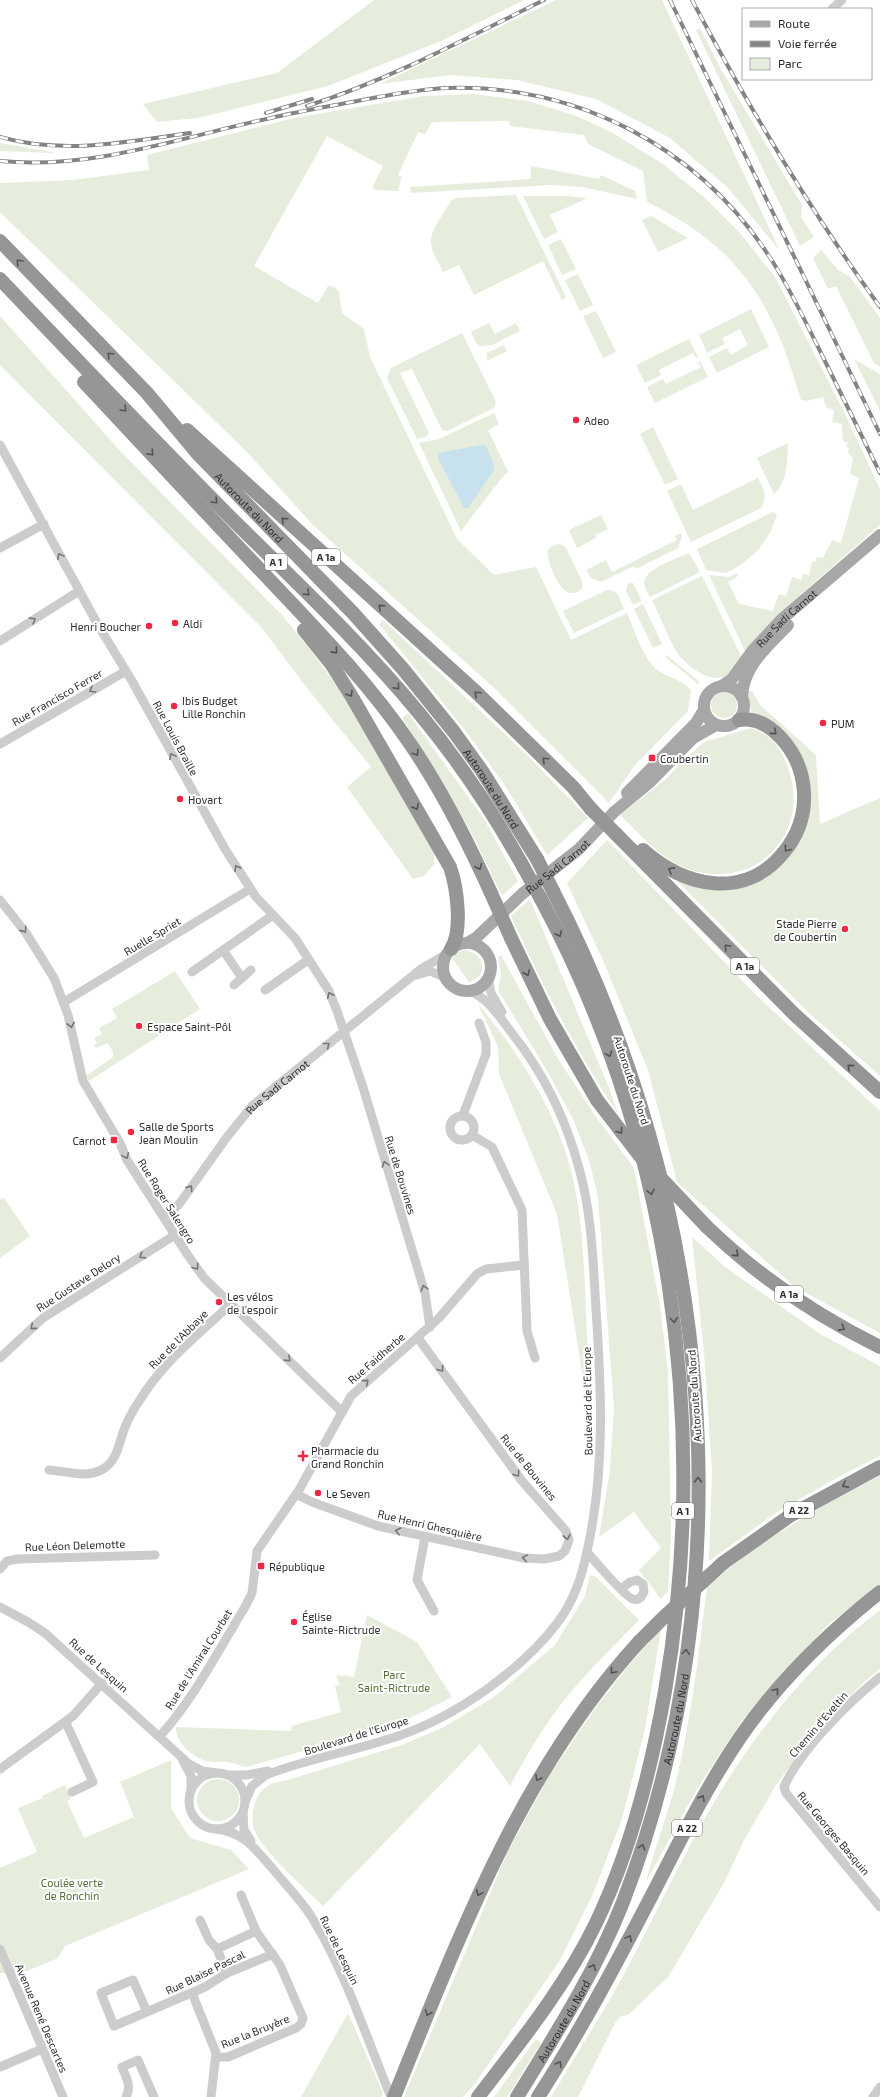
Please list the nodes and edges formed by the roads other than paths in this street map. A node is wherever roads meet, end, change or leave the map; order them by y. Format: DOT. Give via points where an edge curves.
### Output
graph roads {
  1 [pos="842,0"];
  2 [pos="833,8"];
  3 [pos="0,242"];
  4 [pos="0,279"];
  5 [pos="0,292"];
  6 [pos="147,393"];
  7 [pos="0,445"];
  8 [pos="8,460"];
  9 [pos="0,465"];
  10 [pos="44,524"];
  11 [pos="223,530"];
  12 [pos="880,535"];
  13 [pos="0,548"];
  14 [pos="856,556"];
  15 [pos="79,591"];
  16 [pos="0,641"];
  17 [pos="126,671"];
  18 [pos="722,686"];
  19 [pos="742,697"];
  20 [pos="704,710"];
  21 [pos="739,720"];
  22 [pos="716,725"];
  23 [pos="0,744"];
  24 [pos="614,812"];
  25 [pos="618,831"];
  26 [pos="250,889"];
  27 [pos="0,900"];
  28 [pos="273,915"];
  29 [pos="498,917"];
  30 [pos="467,943"];
  31 [pos="222,950"];
  32 [pos="449,951"];
  33 [pos="488,956"];
  34 [pos="308,960"];
  35 [pos="252,970"];
  36 [pos="192,972"];
  37 [pos="412,977"];
  38 [pos="488,977"];
  39 [pos="242,978"];
  40 [pos="446,978"];
  41 [pos="234,985"];
  42 [pos="265,990"];
  43 [pos="468,990"];
  44 [pos="64,1002"];
  45 [pos="479,1023"];
  46 [pos="344,1031"];
  47 [pos="516,1038"];
  48 [pos="880,1092"];
  49 [pos="463,1115"];
  50 [pos="472,1135"];
  51 [pos="163,1216"];
  52 [pos="175,1235"];
  53 [pos="522,1264"];
  54 [pos="230,1305"];
  55 [pos="430,1327"];
  56 [pos="418,1338"];
  57 [pos="880,1347"];
  58 [pos="0,1358"];
  59 [pos="535,1358"];
  60 [pos="342,1412"];
  61 [pos="880,1467"];
  62 [pos="49,1470"];
  63 [pos="296,1494"];
  64 [pos="425,1537"];
  65 [pos="587,1552"];
  66 [pos="563,1554"];
  67 [pos="156,1555"];
  68 [pos="0,1569"];
  69 [pos="621,1589"];
  70 [pos="880,1592"];
  71 [pos="252,1593"];
  72 [pos="0,1608"];
  73 [pos="434,1611"];
  74 [pos="880,1677"];
  75 [pos="102,1683"];
  76 [pos="66,1723"];
  77 [pos="160,1736"];
  78 [pos="175,1750"];
  79 [pos="283,1768"];
  80 [pos="0,1769"];
  81 [pos="220,1774"];
  82 [pos="72,1792"];
  83 [pos="190,1793"];
  84 [pos="786,1793"];
  85 [pos="244,1805"];
  86 [pos="217,1829"];
  87 [pos="256,1849"];
  88 [pos="241,1895"];
  89 [pos="880,1907"];
  90 [pos="200,1920"];
  91 [pos="256,1931"];
  92 [pos="0,1949"];
  93 [pos="217,1949"];
  94 [pos="273,1954"];
  95 [pos="227,1973"];
  96 [pos="192,1993"];
  97 [pos="147,2012"];
  98 [pos="42,2049"];
  99 [pos="217,2058"];
  100 [pos="0,2067"];
  101 [pos="880,2087"];
  102 [pos="62,2097"];
  103 [pos="126,2097"];
  104 [pos="154,2097"];
  105 [pos="211,2097"];
  106 [pos="392,2097"];
  107 [pos="478,2097"];
  108 [pos="517,2097"];
  109 [pos="538,2097"];
  110 [pos="874,2097"];
  1 -- 2 [label="street"];
  6 -- 3 [label="highway, Autoroute du Nord / A 1, one-way"];
  4 -- 107 [label="highway, Autoroute du Nord / A 1, one-way, bridge" via="144,430 350,637 397,687 458,764 495,818 524,868 579,977 611,1059 639,1146 658,1227 672,1309 682,1405 684,1487 680,1580 667,1677 651,1761 626,1849 607,1898 552,2000"];
  5 -- 11 [label="highway, A 1a, one-way"];
  25 -- 6 [label="highway, A 1a, one-way, bridge" via="476,692"];
  108 -- 6 [label="highway, Autoroute du Nord / A 1, one-way, bridge" via="590,1973 622,1904 660,1787 682,1681 697,1536 698,1448 695,1388 685,1298 670,1214 653,1145 618,1037 587,959 536,859 489,781 423,693 353,613 193,449"];
  7 -- 8 [label="street, Rue Louis Braille"];
  8 -- 9 [label="street"];
  8 -- 10 [label="street, Rue Louis Braille"];
  10 -- 13 [label="street"];
  15 -- 10 [label="street, Rue Louis Braille, one-way"];
  11 -- 32 [label="highway, one-way" via="332,665 447,861 454,881 458,929"];
  11 -- 57 [label="highway, A 1a, one-way, bridge" via="340,656 392,719 445,800 555,1028 597,1100 640,1156 707,1227 744,1261 824,1317"];
  12 -- 14 [label="main road, Rue Sadi Carnot"];
  14 -- 18 [label="main road, Rue Sadi Carnot" via="782,619 753,650 732,679"];
  14 -- 19 [label="main road, Rue Sadi Carnot" via="755,661 744,681"];
  16 -- 15 [label="street, one-way"];
  15 -- 17 [label="street, Rue Louis Braille"];
  17 -- 23 [label="street, Rue Francisco Ferrer, one-way"];
  26 -- 17 [label="street, Rue Louis Braille, one-way" via="200,808"];
  18 -- 19 [label="main road" via="734,689"];
  18 -- 20 [label="main road" via="714,688 708,694"];
  19 -- 21 [label="main road" via="744,709"];
  20 -- 22 [label="main road" via="708,719"];
  20 -- 24 [label="main road, Rue Sadi Carnot" via="696,723 628,792"];
  21 -- 22 [label="main road" via="730,726"];
  21 -- 25 [label="highway, one-way" via="756,721 777,734 793,753 803,778 804,802 798,828 790,844 773,864 757,875 738,882 718,884 698,881 679,875 661,864"];
  22 -- 24 [label="main road, Rue Sadi Carnot" via="693,738 648,784"];
  24 -- 29 [label="main road, Rue Sadi Carnot" via="579,849 522,894"];
  48 -- 25 [label="highway, A 1a, one-way" via="794,1014"];
  26 -- 28 [label="street, Rue Louis Braille"];
  26 -- 44 [label="street, Ruelle Spriet"];
  27 -- 44 [label="street, Rue Roger Salengro, one-way" via="23,928 44,961"];
  28 -- 31 [label="street"];
  28 -- 34 [label="street, Rue Louis Braille" via="292,933"];
  29 -- 30 [label="main road, Rue Sadi Carnot"];
  29 -- 33 [label="main road, Rue Sadi Carnot" via="490,933"];
  30 -- 32 [label="main road"];
  30 -- 33 [label="main road" via="480,946"];
  31 -- 36 [label="street"];
  31 -- 39 [label="street"];
  32 -- 37 [label="street, Rue Sadi Carnot"];
  32 -- 40 [label="main road" via="443,966"];
  33 -- 38 [label="main road" via="491,965"];
  34 -- 42 [label="street"];
  46 -- 34 [label="street, Rue Louis Braille, one-way" via="329,991"];
  35 -- 39 [label="street"];
  37 -- 40 [label="street, Rue Sadi Carnot" via="430,971"];
  37 -- 46 [label="street, Rue Sadi Carnot"];
  38 -- 43 [label="main road" via="479,987"];
  38 -- 47 [label="street, Boulevard de l'Europe" via="491,993"];
  39 -- 41 [label="street"];
  40 -- 43 [label="main road" via="454,987"];
  43 -- 47 [label="street, Boulevard de l'Europe" via="485,1000"];
  44 -- 51 [label="street, Rue Roger Salengro, one-way" via="85,1085 120,1143 127,1160"];
  45 -- 49 [label="street" via="486,1042 486,1054"];
  51 -- 46 [label="street, Rue Sadi Carnot, one-way" via="180,1203 252,1106"];
  55 -- 46 [label="street, Rue de Bouvines, one-way" via="425,1293"];
  47 -- 65 [label="street, Boulevard de l'Europe" via="547,1088 568,1133 589,1213 602,1410 599,1474"];
  49 -- 50 [label="street" via="473,1121 475,1127"];
  49 -- 50 [label="street" via="455,1117 452,1121 451,1134 460,1140 468,1139"];
  50 -- 53 [label="street" via="492,1147 522,1210"];
  51 -- 52 [label="street, Rue Roger Salengro"];
  52 -- 54 [label="street, Rue Roger Salengro, one-way" via="204,1278"];
  52 -- 58 [label="street, Rue Gustave Delory, one-way" via="43,1318"];
  53 -- 55 [label="street, Rue Faidherbe" via="477,1274"];
  53 -- 59 [label="street" via="527,1332"];
  54 -- 60 [label="street, Rue Roger Salengro, one-way"];
  54 -- 62 [label="street, Rue de l'Abbaye" via="171,1359 151,1383 128,1422 116,1454 106,1467 82,1474"];
  55 -- 56 [label="street, Rue Faidherbe"];
  60 -- 56 [label="street, Rue Faidherbe, one-way" via="355,1392"];
  56 -- 66 [label="street, Rue de Bouvines, one-way" via="522,1481 566,1531 569,1543"];
  60 -- 63 [label="street, Rue Faidherbe"];
  61 -- 106 [label="highway, A 22, one-way, bridge" via="791,1515 723,1563 638,1642 574,1721 511,1826 468,1917"];
  64 -- 63 [label="street, Rue Henri Ghesquière, one-way" via="357,1519"];
  63 -- 71 [label="street, Rue Faidherbe" via="257,1551"];
  66 -- 64 [label="street, Rue Henri Ghesquière, one-way" via="550,1559 529,1558"];
  64 -- 73 [label="street" via="417,1580"];
  65 -- 69 [label="street"];
  65 -- 79 [label="street, Boulevard de l'Europe" via="575,1594 559,1621 524,1658 489,1686 451,1711 410,1732"];
  67 -- 68 [label="street, Rue Léon Delemotte" via="18,1559 8,1561"];
  109 -- 70 [label="highway, A 22, one-way" via="604,1986 698,1806 741,1736 806,1658 832,1632"];
  71 -- 77 [label="street, Rue de l'Amiral Courbet" via="195,1692"];
  72 -- 75 [label="street, Rue de Lesquin" via="39,1629"];
  74 -- 84 [label="street, Chemin d'Eveltin" via="860,1693 803,1757 784,1787"];
  75 -- 76 [label="street"];
  75 -- 77 [label="street, Rue de Lesquin"];
  76 -- 80 [label="street"];
  76 -- 82 [label="street" via="93,1782"];
  77 -- 78 [label="street, Rue de Lesquin"];
  78 -- 81 [label="street, Rue de Lesquin" via="197,1769"];
  78 -- 83 [label="street, Rue de Lesquin" via="190,1776"];
  79 -- 81 [label="street" via="247,1775"];
  79 -- 85 [label="street" via="255,1782"];
  81 -- 83 [label="street" via="205,1776"];
  81 -- 85 [label="street" via="231,1777 239,1784 244,1794"];
  83 -- 86 [label="street" via="190,1809 196,1819 206,1826"];
  84 -- 89 [label="street, Rue Georges Basquin"];
  85 -- 86 [label="street" via="235,1822"];
  85 -- 87 [label="street, Rue de Lesquin" via="244,1830"];
  86 -- 87 [label="street, Rue de Lesquin" via="239,1834"];
  87 -- 106 [label="street, Rue de Lesquin" via="301,1902 319,1930"];
  88 -- 91 [label="street, Rue la Bruyère"];
  90 -- 93 [label="street" via="209,1940"];
  91 -- 93 [label="street"];
  91 -- 94 [label="street, Rue la Bruyère"];
  92 -- 98 [label="street, Avenue René Descartes"];
  93 -- 95 [label="street"];
  94 -- 95 [label="street, Rue Blaise Pascal"];
  94 -- 99 [label="street, Rue la Bruyère" via="301,2012 301,2024 228,2057"];
  95 -- 96 [label="street, Rue Blaise Pascal"];
  96 -- 97 [label="street, Rue Blaise Pascal"];
  96 -- 99 [label="street"];
  97 -- 97 [label="street, Rue Blaise Pascal" via="133,1980 101,1993 114,2026"];
  98 -- 100 [label="street"];
  98 -- 102 [label="street, Avenue René Descartes"];
  99 -- 105 [label="street"];
  101 -- 110 [label="street"];
  103 -- 104 [label="street" via="130,2089 122,2066 138,2060"];
}
